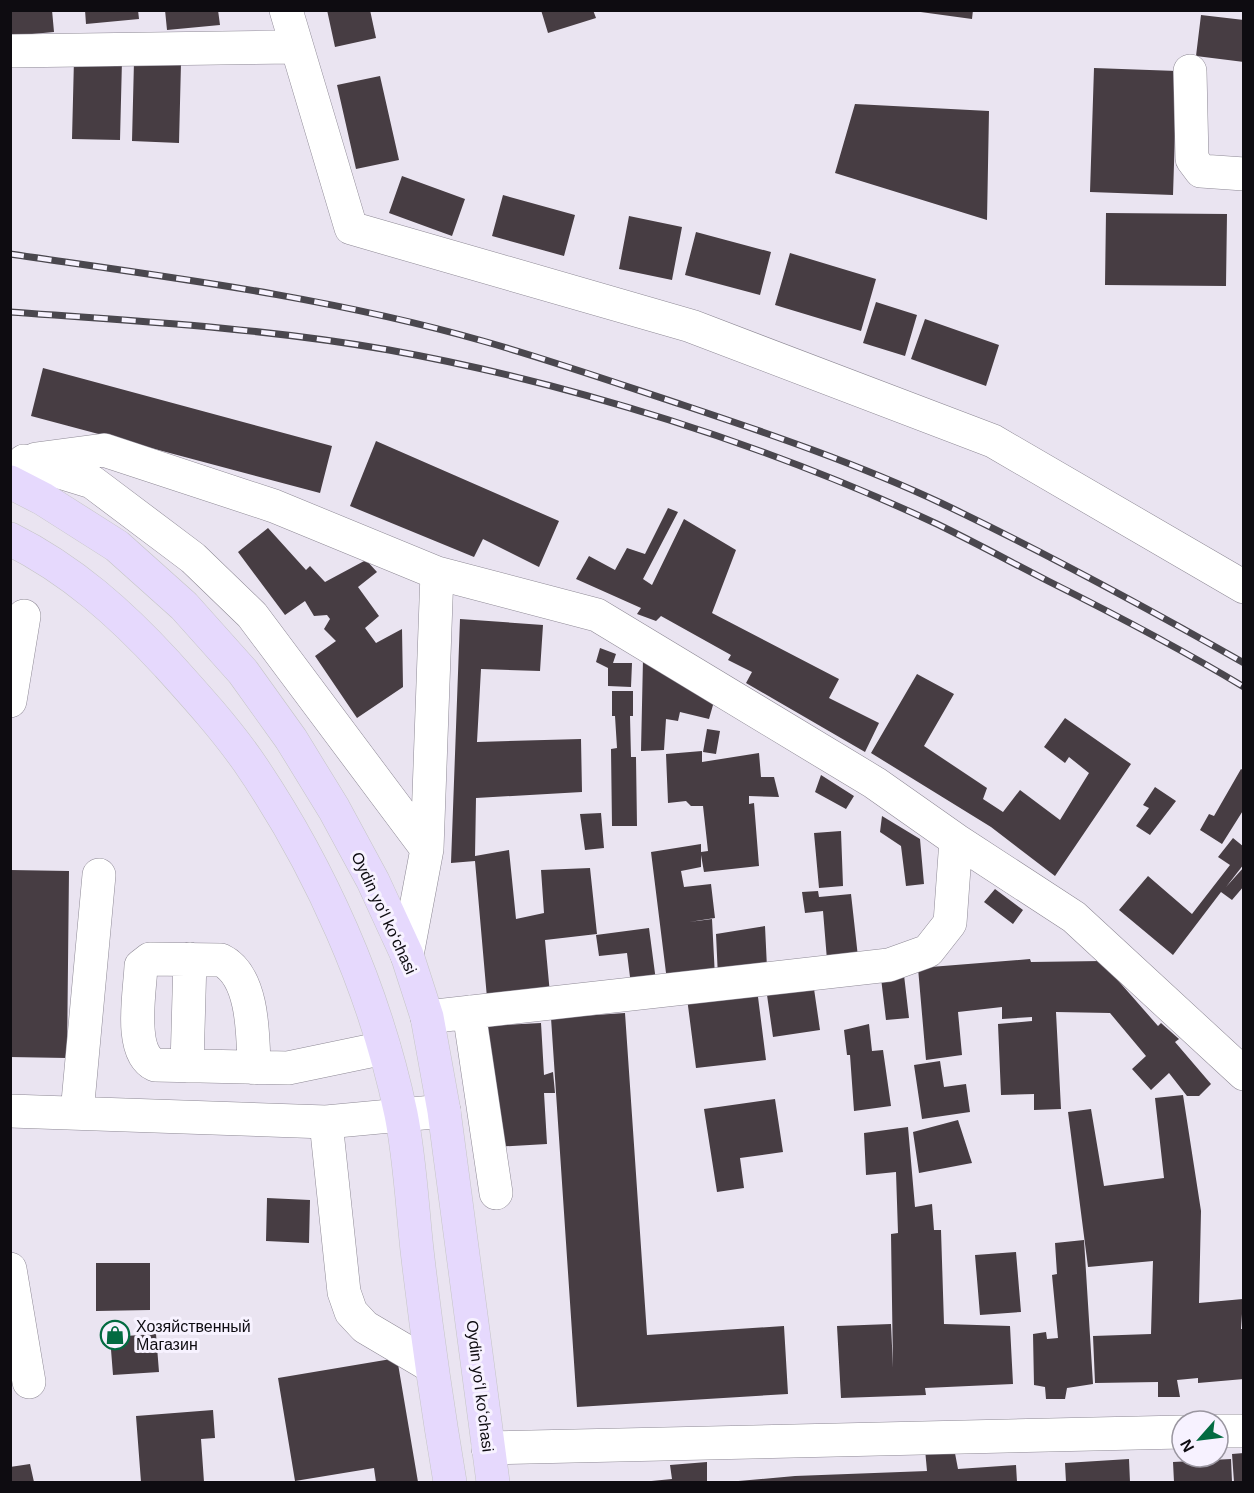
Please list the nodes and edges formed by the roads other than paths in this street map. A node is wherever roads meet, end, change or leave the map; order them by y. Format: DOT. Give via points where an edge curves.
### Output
graph roads {
  1 [pos="286,10"];
  2 [pos="295,47"];
  3 [pos="10,51"];
  4 [pos="1190,71"];
  5 [pos="1244,174"];
  6 [pos="15,468"];
  7 [pos="10,539"];
  8 [pos="437,573"];
  9 [pos="1244,587"];
  10 [pos="24,616"];
  11 [pos="10,700"];
  12 [pos="956,840"];
  13 [pos="427,849"];
  14 [pos="99,875"];
  15 [pos="407,955"];
  16 [pos="189,959"];
  17 [pos="469,1012"];
  18 [pos="427,1017"];
  19 [pos="384,1047"];
  20 [pos="188,1066"];
  21 [pos="254,1068"];
  22 [pos="1244,1074"];
  23 [pos="10,1111"];
  24 [pos="444,1111"];
  25 [pos="76,1113"];
  26 [pos="401,1116"];
  27 [pos="326,1122"];
  28 [pos="489,1147"];
  29 [pos="450,1155"];
  30 [pos="496,1192"];
  31 [pos="10,1269"];
  32 [pos="431,1366"];
  33 [pos="29,1382"];
  34 [pos="1170,1432"];
  35 [pos="488,1448"];
  36 [pos="450,1482"];
  37 [pos="493,1482"];
  1 -- 2 [label="street"];
  2 -- 3 [label="street"];
  2 -- 9 [label="street" via="351,228 691,326 993,441"];
  4 -- 5 [label="street" via="1192,159 1201,171"];
  6 -- 8 [label="street" via="104,450 274,506"];
  6 -- 13 [label="street" via="92,482 194,558 252,615"];
  6 -- 15 [label="main road, Oydin yoʻl koʻchasi" via="43,499 117,546 184,606 243,672 334,809"];
  7 -- 19 [label="main road" via="69,573 104,599 195,695 247,759 327,899"];
  8 -- 12 [label="street" via="597,615 875,783"];
  8 -- 13 [label="street"];
  10 -- 11 [label="street"];
  12 -- 17 [label="street" via="950,923 928,951 888,965"];
  12 -- 22 [label="street" via="1074,917"];
  13 -- 15 [label="street"];
  14 -- 25 [label="street"];
  15 -- 18 [label="main road, Oydin yoʻl koʻchasi"];
  16 -- 20 [label="street"];
  16 -- 20 [label="street" via="150,959 141,966 138,1033 140,1049 148,1062"];
  16 -- 21 [label="street" via="221,960 231,964 242,980"];
  17 -- 18 [label="street"];
  17 -- 28 [label="street"];
  18 -- 24 [label="main road, Oydin yoʻl koʻchasi"];
  19 -- 21 [label="street" via="288,1068"];
  19 -- 26 [label="main road"];
  20 -- 21 [label="street"];
  23 -- 25 [label="street"];
  24 -- 26 [label="street"];
  24 -- 29 [label="main road, Oydin yoʻl koʻchasi"];
  25 -- 27 [label="street"];
  26 -- 27 [label="street"];
  26 -- 32 [label="main road"];
  27 -- 32 [label="street" via="344,1292 351,1312 365,1327"];
  28 -- 29 [label="street"];
  28 -- 30 [label="street"];
  29 -- 35 [label="main road, Oydin yoʻl koʻchasi"];
  31 -- 33 [label="street"];
  32 -- 36 [label="main road"];
  34 -- 35 [label="street"];
  35 -- 37 [label="main road, Oydin yoʻl koʻchasi"];
}
